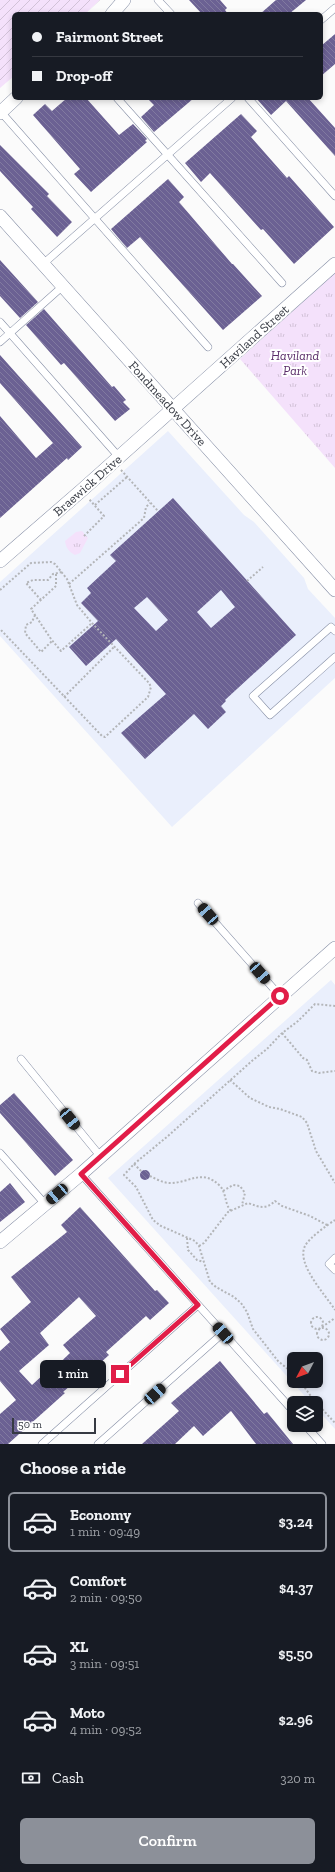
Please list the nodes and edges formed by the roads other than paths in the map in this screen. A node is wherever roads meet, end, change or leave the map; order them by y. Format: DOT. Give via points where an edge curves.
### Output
graph roads {
  1 [pos="124,0"];
  2 [pos="158,0"];
  3 [pos="334,10"];
  4 [pos="114,12"];
  5 [pos="169,12"];
  6 [pos="323,18"];
  7 [pos="14,100"];
  8 [pos="119,100"];
  9 [pos="230,100"];
  10 [pos="250,100"];
  11 [pos="0,112"];
  12 [pos="168,155"];
  13 [pos="335,196"];
  14 [pos="0,216"];
  15 [pos="95,219"];
  16 [pos="43,264"];
  17 [pos="335,264"];
  18 [pos="282,283"];
  19 [pos="63,286"];
  20 [pos="0,322"];
  21 [pos="10,333"];
  22 [pos="0,342"];
  23 [pos="208,347"];
  24 [pos="173,408"];
  25 [pos="117,459"];
  26 [pos="0,561"];
  27 [pos="335,590"];
  28 [pos="335,631"];
  29 [pos="335,657"];
  30 [pos="198,902"];
  31 [pos="335,948"];
  32 [pos="280,996"];
  33 [pos="21,1060"];
  34 [pos="0,1153"];
  35 [pos="101,1157"];
  36 [pos="81,1174"];
  37 [pos="45,1204"];
  38 [pos="0,1242"];
  39 [pos="335,1258"];
  40 [pos="335,1270"];
  41 [pos="198,1305"];
  42 [pos="223,1333"];
  43 [pos="287,1404"];
  44 [pos="311,1432"];
  45 [pos="42,1444"];
  46 [pos="98,1444"];
  47 [pos="322,1444"];
  1 -- 4 [label="street"];
  2 -- 5 [label="lane"];
  3 -- 6 [label="lane"];
  7 -- 11 [label="street"];
  8 -- 12 [label="lane"];
  9 -- 12 [label="lane"];
  10 -- 13 [label="lane"];
  11 -- 15 [label="lane"];
  12 -- 15 [label="lane"];
  12 -- 18 [label="lane"];
  14 -- 16 [label="street, Fondmeadow Drive"];
  15 -- 16 [label="lane"];
  15 -- 23 [label="lane"];
  16 -- 19 [label="street, Fondmeadow Drive"];
  17 -- 24 [label="street, Haviland Street"];
  19 -- 21 [label="lane"];
  19 -- 24 [label="street, Fondmeadow Drive"];
  20 -- 21 [label="lane"];
  21 -- 22 [label="lane"];
  21 -- 25 [label="lane"];
  24 -- 25 [label="street, Braewick Drive"];
  24 -- 27 [label="street, Fondmeadow Drive"];
  25 -- 26 [label="street, Braewick Drive"];
  28 -- 29 [label="lane" via="331,627 253,696 270,715"];
  30 -- 32 [label="lane"];
  31 -- 32 [label="street"];
  32 -- 35 [label="street"];
  33 -- 35 [label="lane"];
  34 -- 37 [label="lane"];
  35 -- 36 [label="street"];
  36 -- 37 [label="street"];
  36 -- 41 [label="lane"];
  37 -- 38 [label="street"];
  39 -- 40 [label="lane" via="329,1264"];
  41 -- 42 [label="lane"];
  41 -- 45 [label="lane"];
  42 -- 43 [label="lane"];
  42 -- 46 [label="lane"];
  44 -- 47 [label="lane"];
}
